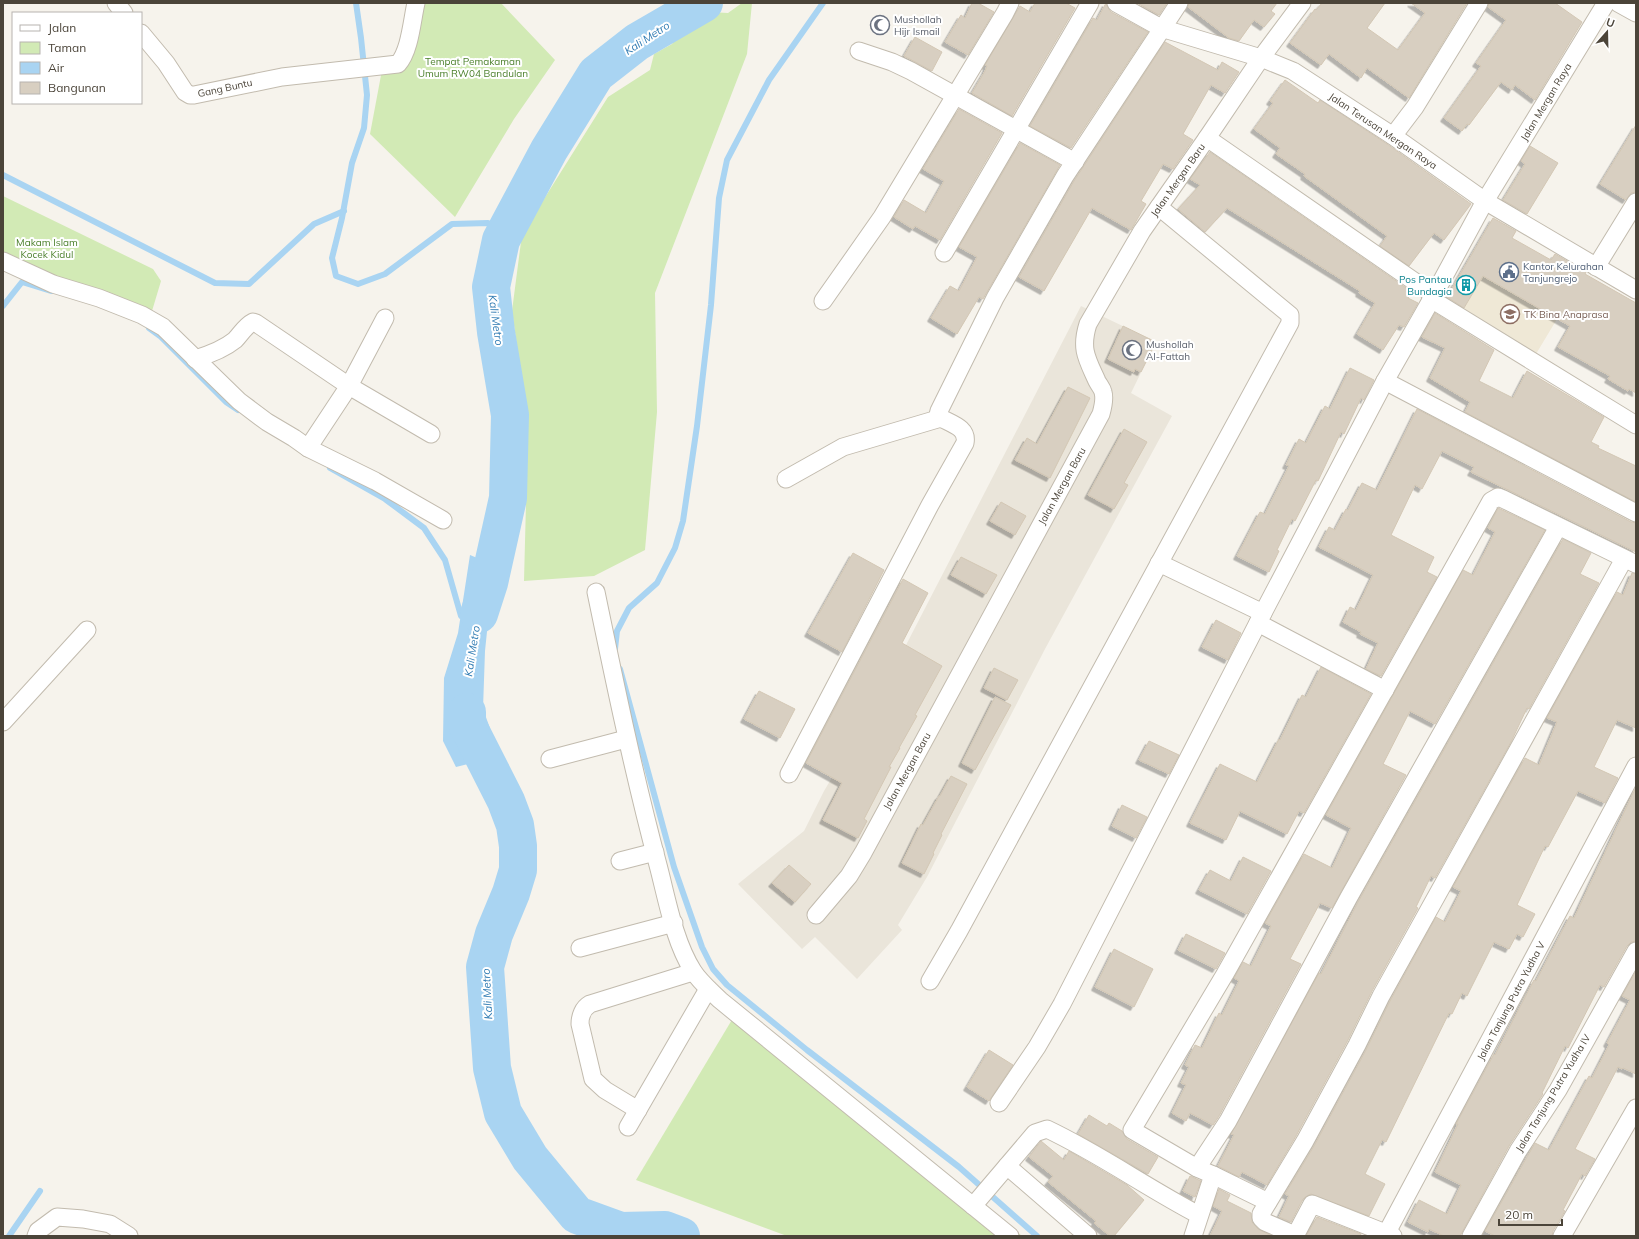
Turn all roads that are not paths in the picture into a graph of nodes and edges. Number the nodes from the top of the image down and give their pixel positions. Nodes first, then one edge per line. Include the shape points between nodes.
1 (116, 3) edge
2 (416, 3) edge
3 (1010, 3) edge
4 (1090, 3) edge
5 (1116, 3) edge
6 (1179, 3) edge
7 (1302, 3) edge
8 (1479, 3) edge
9 (1606, 3) edge
10 (1618, 3) edge
11 (123, 12) edge
12 (1636, 13) edge
13 (1161, 28) junction
14 (142, 34) edge
15 (859, 51) dead end
16 (1261, 58) junction
17 (956, 95) junction
18 (1017, 129) junction
19 (1393, 136) junction
20 (1207, 138) junction
21 (1075, 162) junction
22 (1485, 200) junction
23 (1636, 202) edge
24 (1159, 207) junction
25 (944, 253) dead end
26 (3, 261) edge
27 (1596, 267) junction
28 (1636, 290) edge
29 (1432, 297) junction
30 (823, 301) dead end
31 (385, 318) dead end
32 (195, 359) junction
33 (1385, 381) junction
34 (349, 386) junction
35 (941, 418) junction
36 (1636, 425) edge
37 (431, 434) dead end
38 (308, 448) junction
39 (786, 479) dead end
40 (1636, 513) edge
41 (443, 520) dead end
42 (1558, 527) junction
43 (1630, 562) edge
44 (1159, 563) junction
45 (596, 592) dead end
46 (1261, 618) junction
47 (87, 630) dead end
48 (1385, 690) junction
49 (3, 722) edge
50 (626, 739) junction
51 (550, 759) dead end
52 (1636, 766) edge
53 (788, 774) dead end
54 (655, 852) junction
55 (620, 861) dead end
56 (816, 915) dead end
57 (674, 923) junction
58 (580, 948) dead end
59 (1636, 951) edge
60 (693, 972) junction
61 (930, 981) dead end
62 (708, 989) junction
63 (999, 1103) dead end
64 (1636, 1108) edge
65 (638, 1110) junction
66 (628, 1127) dead end
67 (1007, 1166) junction
68 (1197, 1168) junction
69 (1213, 1175) junction
70 (976, 1202) junction
71 (1268, 1202) junction
72 (1199, 1215) junction
73 (1388, 1235) edge
74 (36, 1236) edge
75 (129, 1236) edge
76 (1010, 1236) edge
77 (1088, 1236) edge
78 (1193, 1236) edge
79 (1295, 1236) edge
80 (1471, 1236) edge
81 (1562, 1236) edge

1 - 11 street
2 - 14 street, Gang Buntu via 408,43 398,64 282,77 190,95 185,92 166,63
3 - 17 street
4 - 18 street
5 - 13 street, Jalan Terusan Mergan Raya
6 - 13 street
7 - 16 street, Jalan Mergan Baru
8 - 19 street via 1415,107
9 - 22 street, Jalan Mergan Raya
10 - 12 street
13 - 16 street, Jalan Terusan Mergan Raya
13 - 21 street
15 - 17 street via 892,62
16 - 19 street, Jalan Terusan Mergan Raya via 1293,71
16 - 20 street, Jalan Mergan Baru
17 - 18 street
17 - 30 street via 882,217
18 - 21 street
18 - 25 street
19 - 22 street, Jalan Terusan Mergan Raya
20 - 24 street, Jalan Mergan Baru
20 - 29 street
21 - 35 street via 995,298 939,411 938,415
22 - 27 street, Jalan Terusan Mergan Raya
22 - 29 street, Jalan Mergan Raya
23 - 27 street
24 - 44 street via 1290,315 1290,323
24 - 56 street, Jalan Mergan Baru via 1142,231 1086,330 1084,340 1087,358 1103,393 1104,404 1101,414 863,853 849,876
26 - 32 street via 53,284 142,315 163,327
27 - 28 street, Jalan Terusan Mergan Raya
29 - 33 street, Jalan Mergan Raya
29 - 36 street
31 - 34 street
32 - 34 street via 227,345 253,322
32 - 38 street via 239,401
33 - 40 street
33 - 46 street, Jalan Mergan Raya
34 - 37 street
34 - 38 street
35 - 39 street via 843,447
35 - 53 street via 963,432 965,444 930,505
38 - 41 street
42 - 43 street
42 - 48 street via 1498,497 1491,501
42 - 68 street via 1349,897 1228,1121
43 - 71 street via 1385,989 1305,1142
44 - 46 street
44 - 61 street
45 - 50 street
46 - 48 street
46 - 63 street, Jalan Mergan Raya via 1062,1004
47 - 49 street
48 - 68 street via 1225,974 1132,1130
50 - 51 street
50 - 54 street
52 - 73 street, Jalan Tanjung Putra Yudha V
54 - 55 street
54 - 57 street
57 - 58 street
57 - 60 street
59 - 80 street, Jalan Tanjung Putra Yudha IV via 1558,1090 1518,1151
60 - 62 street
60 - 65 street via 590,1004 580,1016 593,1079 605,1090
62 - 65 street
62 - 70 street
64 - 81 street
65 - 66 street
67 - 70 street
67 - 72 street via 1035,1134 1047,1129
67 - 77 street
68 - 69 street
69 - 71 street
69 - 72 street
70 - 76 street
71 - 79 street via 1261,1214 1262,1220
72 - 78 street
73 - 79 street via 1312,1204
74 - 75 street via 38,1231 56,1217 110,1224

